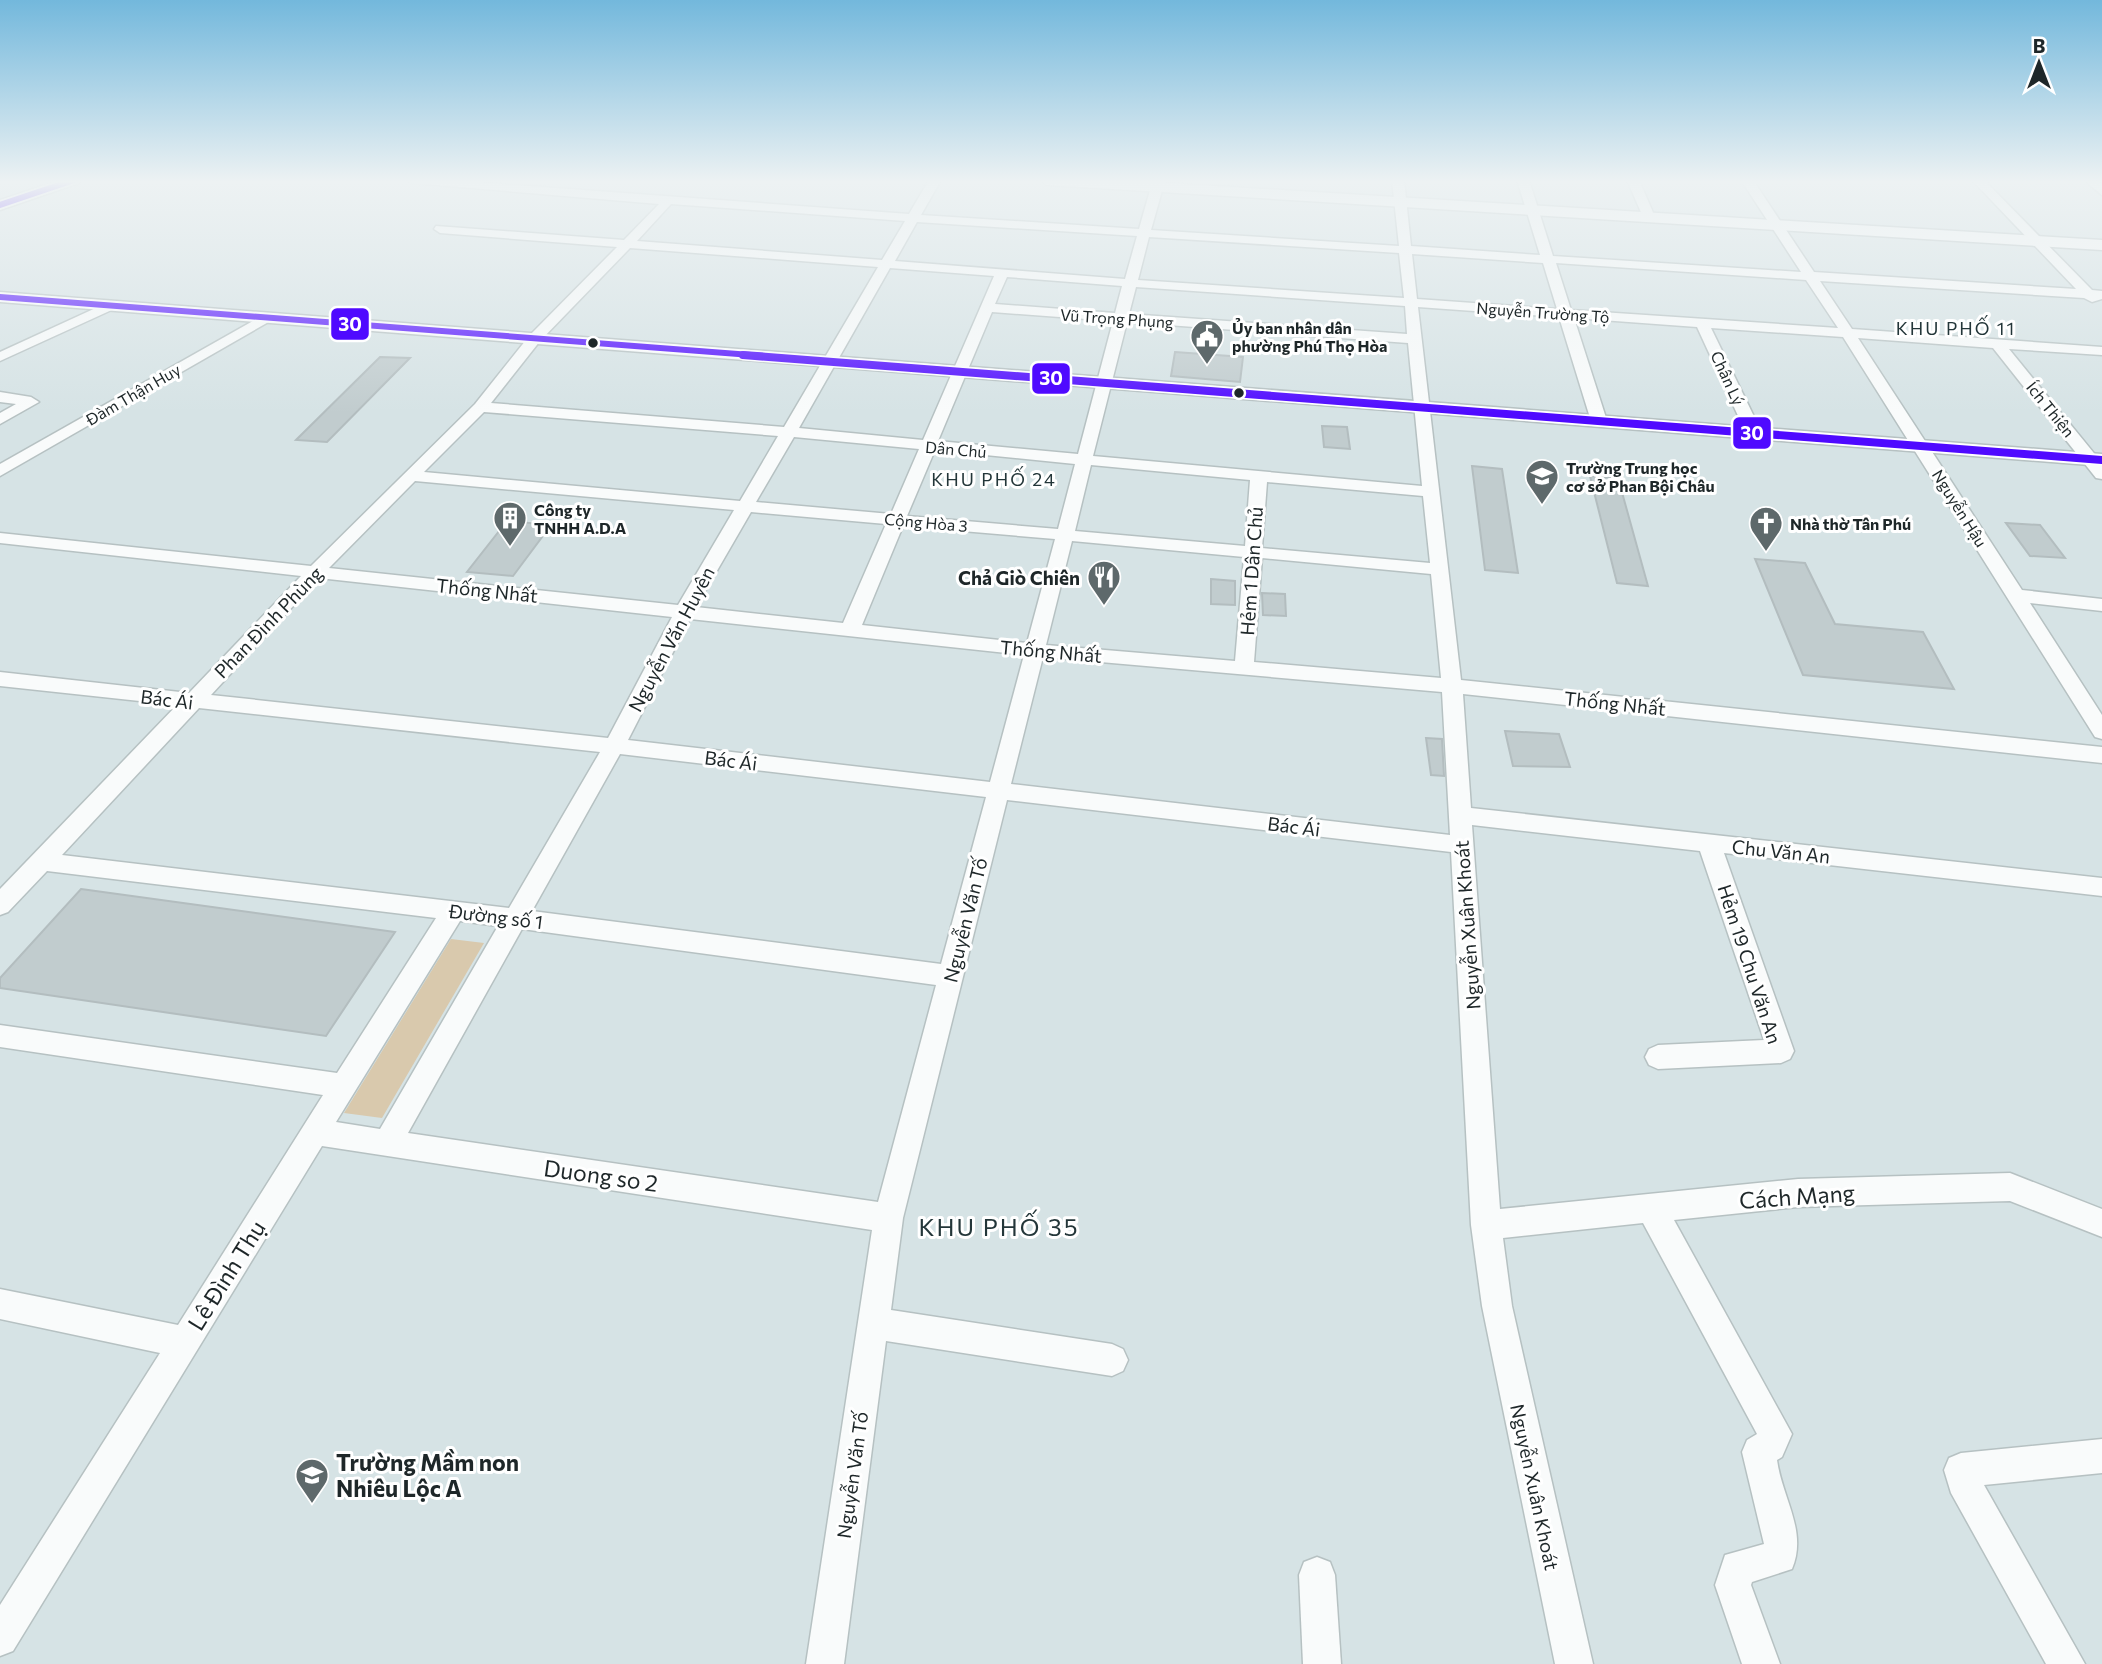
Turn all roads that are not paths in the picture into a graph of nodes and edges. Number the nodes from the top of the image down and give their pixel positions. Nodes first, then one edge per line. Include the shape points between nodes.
1 (614, 258) edge
2 (804, 258) edge
3 (890, 258) edge
4 (1137, 258) edge
5 (1406, 258) edge
6 (1510, 258) edge
7 (1797, 258) edge
8 (2055, 258) edge
9 (1547, 260) junction
10 (886, 264) junction
11 (1002, 273) junction
12 (1809, 276) junction
13 (1130, 283) junction
14 (2095, 294) edge
15 (0, 296) edge
16 (1411, 302) junction
17 (111, 305) junction
18 (2102, 308) edge
19 (987, 309) junction
20 (1564, 313) junction
21 (267, 317) junction
22 (1121, 318) junction
23 (1702, 323) junction
24 (1847, 333) junction
25 (535, 338) junction
26 (1415, 339) junction
27 (1998, 344) junction
28 (2102, 351) edge
29 (0, 357) edge
30 (829, 361) junction
31 (961, 371) junction
32 (1105, 382) junction
33 (0, 397) edge
34 (480, 407) junction
35 (1423, 407) junction
36 (0, 419) edge
37 (1599, 421) junction
38 (789, 432) junction
39 (1754, 433) junction
40 (929, 446) junction
41 (1922, 446) junction
42 (1085, 461) junction
43 (2098, 464) edge
44 (0, 471) edge
45 (1259, 475) junction
46 (411, 476) junction
47 (1432, 492) junction
48 (744, 507) junction
49 (898, 520) junction
50 (1065, 535) junction
51 (0, 538) edge
52 (1253, 551) junction
53 (1440, 569) junction
54 (316, 571) junction
55 (2014, 595) junction
56 (2102, 605) edge
57 (684, 612) junction
58 (850, 630) junction
59 (1035, 650) junction
60 (1244, 668) junction
61 (0, 679) edge
62 (1451, 686) junction
63 (192, 702) junction
64 (2102, 732) edge
65 (614, 746) junction
66 (2102, 755) edge
67 (999, 792) junction
68 (1460, 816) junction
69 (1709, 843) junction
70 (1462, 845) junction
71 (41, 862) junction
72 (2102, 887) edge
73 (0, 905) edge
74 (453, 911) junction
75 (515, 918) junction
76 (951, 976) junction
77 (0, 1037) edge
78 (1658, 1057) dead end
79 (344, 1086) junction
80 (315, 1132) junction
81 (387, 1143) junction
82 (1651, 1208) junction
83 (888, 1219) junction
84 (2102, 1223) edge
85 (1486, 1225) junction
86 (0, 1304) edge
87 (873, 1324) junction
88 (185, 1342) junction
89 (1112, 1360) dead end
90 (2102, 1456) edge
91 (1317, 1575) dead end
92 (0, 1639) edge
93 (825, 1664) edge
94 (1322, 1664) edge
95 (1574, 1664) edge
96 (1761, 1664) edge
97 (2066, 1664) edge

1 - 25 street, Phan Đình Phùng
2 - 10 street, Nguyễn Trường Tộ
3 - 10 street, Nguyễn Văn Huyên
4 - 13 street, Nguyễn Văn Tố
5 - 16 street, Nguyễn Xuân Khoát
6 - 9 street
7 - 12 street, Nguyễn Hậu
8 - 14 street
9 - 12 street
9 - 20 street
10 - 11 street, Nguyễn Trường Tộ
10 - 30 street, Nguyễn Văn Huyên
11 - 13 street, Nguyễn Trường Tộ
11 - 19 street
12 - 14 street
12 - 24 street, Nguyễn Hậu
13 - 16 street, Nguyễn Trường Tộ
13 - 22 street, Nguyễn Văn Tố
14 - 18 street
15 - 17 street
16 - 20 street, Nguyễn Trường Tộ
16 - 26 street, Nguyễn Xuân Khoát
17 - 21 street
17 - 29 street
19 - 22 street, Vũ Trọng Phụng
19 - 31 street
20 - 23 street, Nguyễn Trường Tộ
20 - 37 street
21 - 25 street
21 - 44 street, Đàm Thận Huy
22 - 26 street, Vũ Trọng Phụng
22 - 32 street, Nguyễn Văn Tố
23 - 24 street, Nguyễn Trường Tộ
23 - 39 street, Chân Lý
24 - 27 street, Nguyễn Trường Tộ
24 - 41 street, Nguyễn Hậu
25 - 30 street
25 - 34 street, Phan Đình Phùng
26 - 35 street, Nguyễn Xuân Khoát
27 - 28 street, Nguyễn Trường Tộ
27 - 43 street, Ích Thiện
30 - 31 street
30 - 38 street, Nguyễn Văn Huyên
31 - 32 street
31 - 40 street
32 - 35 street
32 - 42 street, Nguyễn Văn Tố
33 - 36 street via 27,405
34 - 38 street, Dân Chủ
34 - 46 street, Phan Đình Phùng
35 - 37 street
35 - 47 street, Nguyễn Xuân Khoát
37 - 39 street
38 - 40 street, Dân Chủ
38 - 48 street, Nguyễn Văn Huyên
39 - 41 street
40 - 42 street, Dân Chủ
40 - 49 street
41 - 43 street
41 - 55 street, Nguyễn Hậu
42 - 45 street, Dân Chủ
42 - 50 street, Nguyễn Văn Tố
45 - 47 street, Dân Chủ
45 - 52 street, Hẻm 1 Dân Chủ
46 - 48 street, Cộng Hòa 3
46 - 54 street, Phan Đình Phùng
47 - 53 street, Nguyễn Xuân Khoát
48 - 49 street, Cộng Hòa 3
48 - 57 street, Nguyễn Văn Huyên
49 - 50 street, Cộng Hòa 3
49 - 58 street
50 - 52 street, Cộng Hòa 3
50 - 59 street, Nguyễn Văn Tố
51 - 54 street, Thống Nhất
52 - 53 street, Cộng Hòa 3
52 - 60 street, Hẻm 1 Dân Chủ
53 - 62 street, Nguyễn Xuân Khoát
54 - 57 street, Thống Nhất
54 - 63 street, Phan Đình Phùng
55 - 56 street
55 - 64 street, Nguyễn Hậu
57 - 58 street, Thống Nhất
57 - 65 street, Nguyễn Văn Huyên
58 - 59 street, Thống Nhất
59 - 60 street, Thống Nhất
59 - 67 street, Nguyễn Văn Tố
60 - 62 street, Thống Nhất
61 - 63 street, Bác Ái
62 - 66 street, Thống Nhất
62 - 68 street, Nguyễn Xuân Khoát
63 - 65 street, Bác Ái
63 - 71 street, Phan Đình Phùng
65 - 67 street, Bác Ái
65 - 75 street, Nguyễn Văn Huyên
67 - 70 street, Bác Ái
67 - 76 street, Nguyễn Văn Tố
68 - 69 street, Chu Văn An
68 - 70 street, Nguyễn Xuân Khoát
69 - 72 street, Chu Văn An
69 - 78 street, Hẻm 19 Chu Văn An via 1781,1051
70 - 85 street, Nguyễn Xuân Khoát
71 - 73 street, Phan Đình Phùng
71 - 74 street, Đường số 1
74 - 75 street, Đường số 1
74 - 79 street, Lê Đình Thụ
75 - 76 street, Đường số 1
75 - 81 street, Nguyễn Văn Huyên
76 - 83 street, Nguyễn Văn Tố
77 - 79 street
79 - 80 street, Lê Đình Thụ
80 - 81 street, Duong so 2
80 - 88 street, Lê Đình Thụ
81 - 83 street, Duong so 2
82 - 84 street, Cách Mạng via 1798,1193 2010,1187
82 - 85 street, Cách Mạng
82 - 96 street via 1775,1434 1770,1445 1759,1452 1760,1472 1783,1542 1780,1557 1738,1568 1733,1585
83 - 87 street, Nguyễn Văn Tố
85 - 95 street, Nguyễn Xuân Khoát via 1497,1306
86 - 88 street
87 - 89 street
87 - 93 street, Nguyễn Văn Tố
88 - 92 street, Lê Đình Thụ
90 - 97 street via 1961,1470 2007,1563
91 - 94 street

